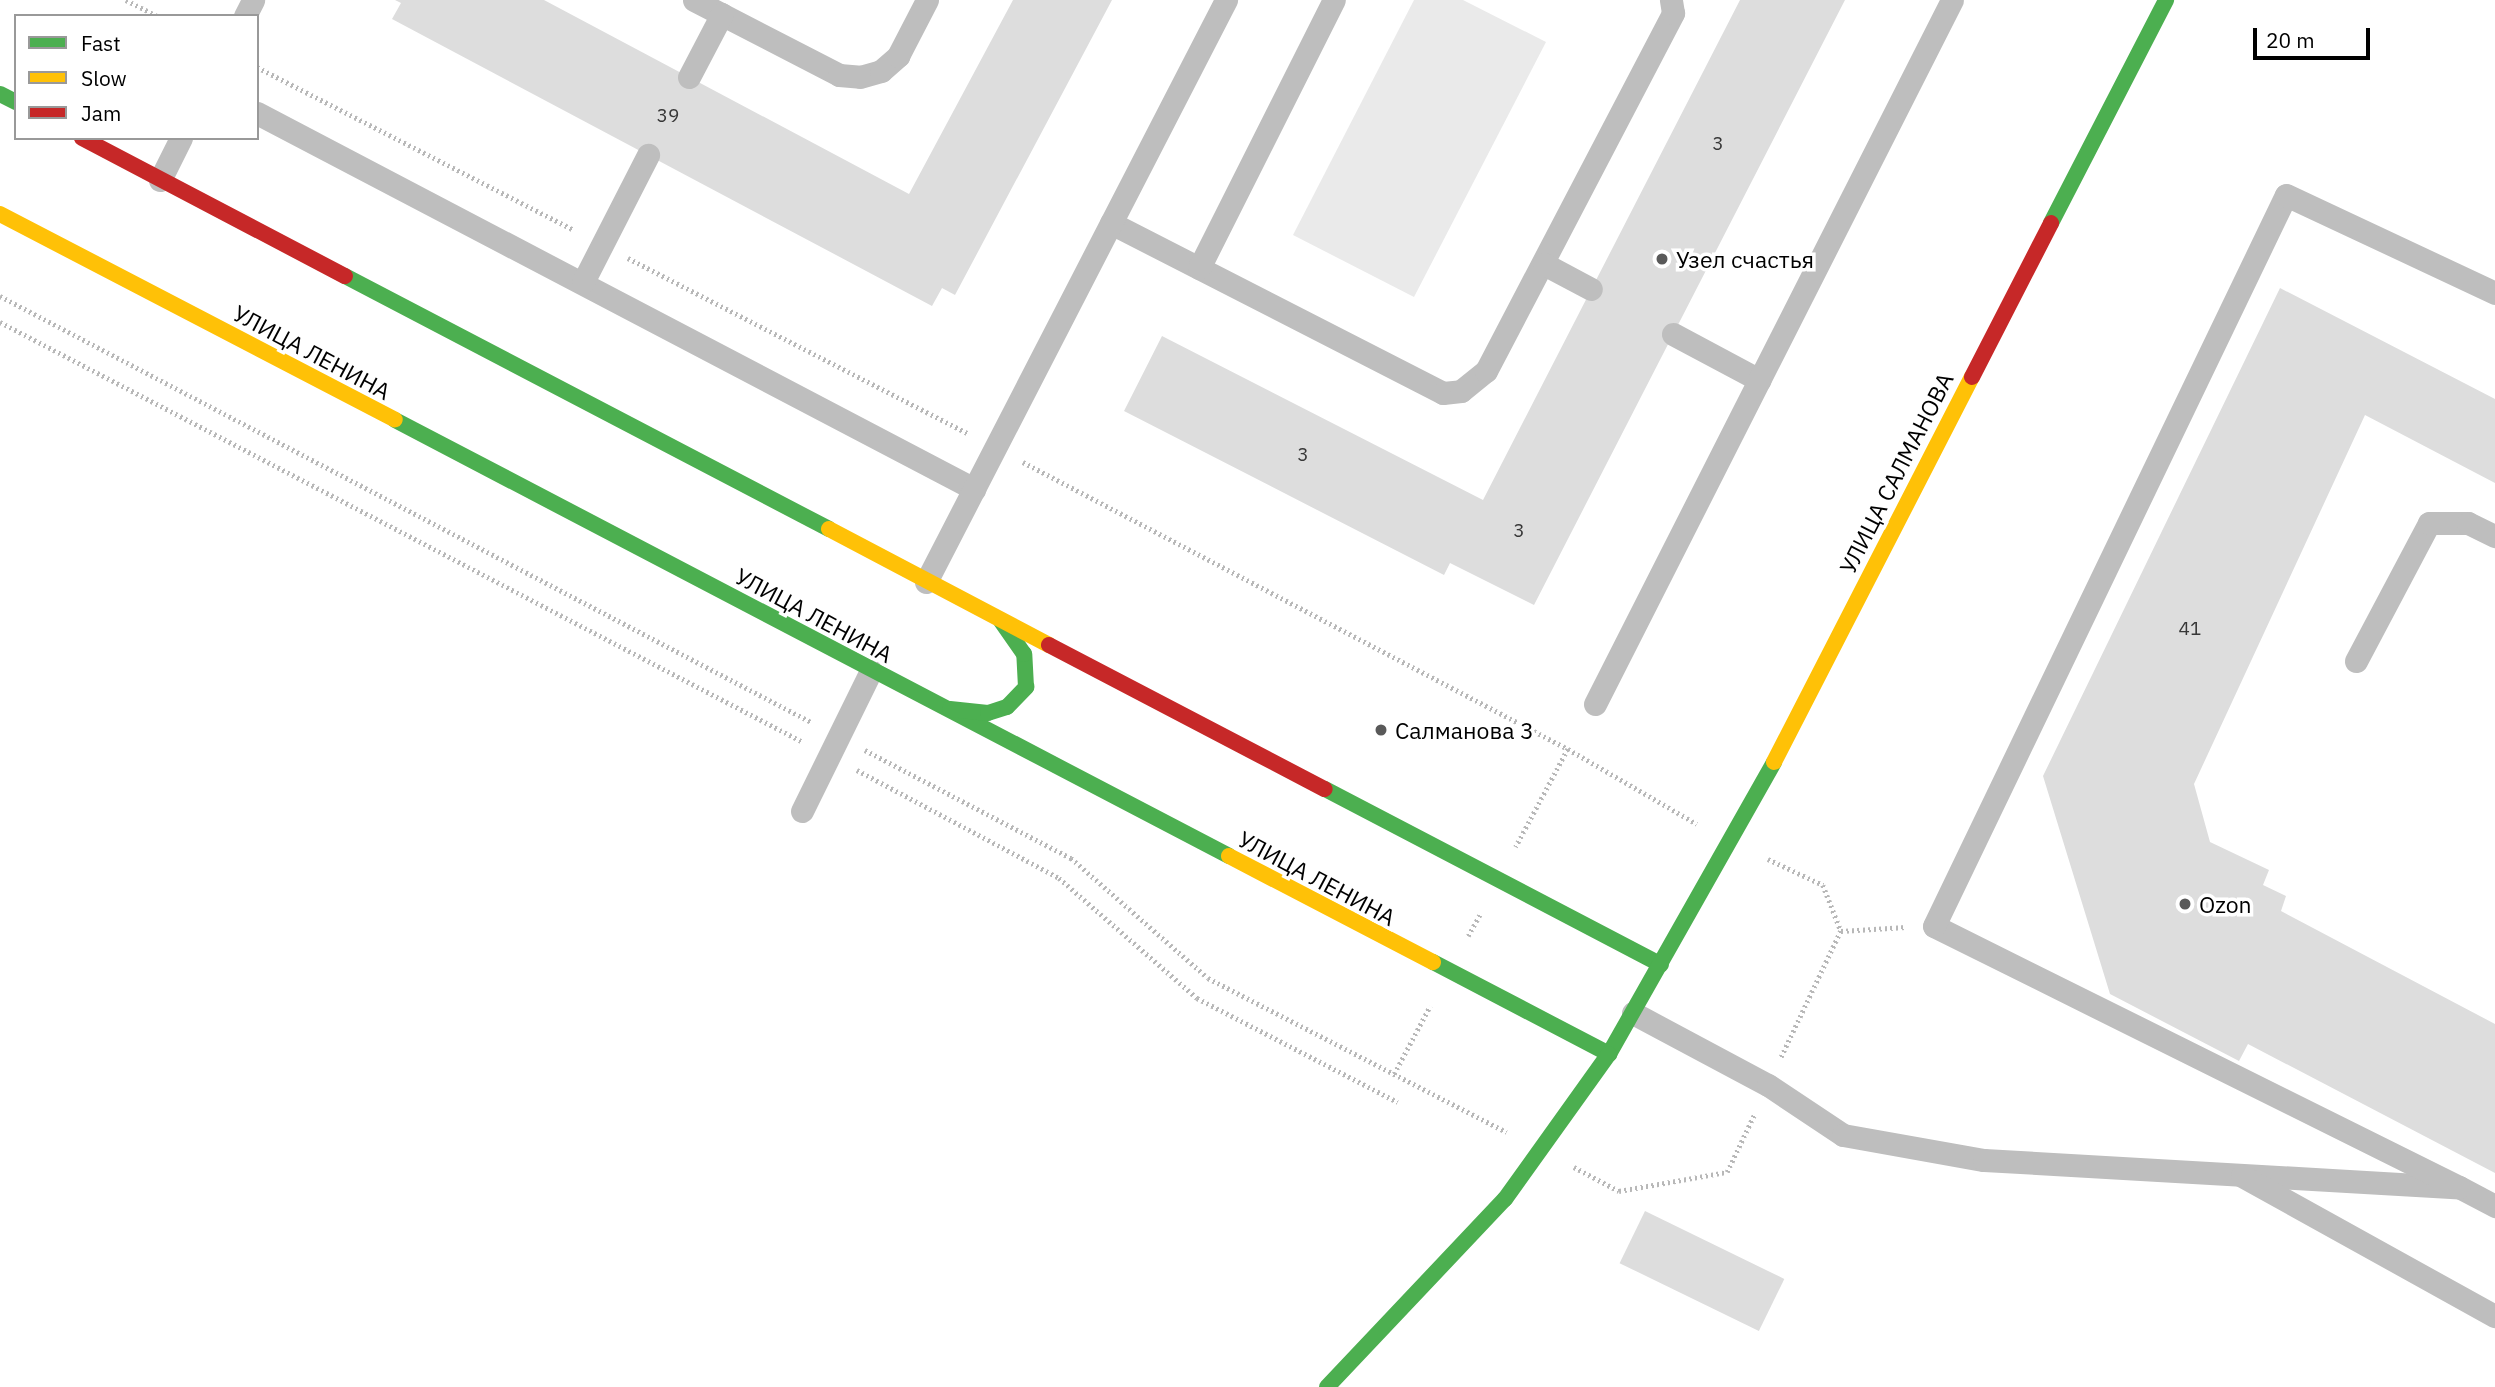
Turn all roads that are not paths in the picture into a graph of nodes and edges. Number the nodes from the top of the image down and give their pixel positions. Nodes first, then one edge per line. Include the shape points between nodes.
1 (694, 0) edge
2 (927, 0) edge
3 (1226, 0) edge
4 (1334, 0) edge
5 (1671, 0) edge
6 (1952, 0) edge
7 (2166, 0) edge
8 (722, 14) junction
9 (689, 77) dead end
10 (259, 114) edge
11 (86, 140) edge
12 (180, 140) edge
13 (648, 155) dead end
14 (160, 180) junction
15 (0, 214) edge
16 (1111, 223) junction
17 (1544, 264) junction
18 (1199, 268) junction
19 (583, 282) junction
20 (1591, 289) dead end
21 (2495, 293) edge
22 (1673, 334) dead end
23 (1759, 380) junction
24 (974, 489) junction
25 (2495, 536) edge
26 (926, 582) junction
27 (1002, 621) junction
28 (2356, 661) dead end
29 (871, 671) junction
30 (1595, 704) dead end
31 (942, 708) junction
32 (802, 811) dead end
33 (1661, 965) junction
34 (1633, 1013) junction
35 (1609, 1054) junction
36 (2236, 1173) junction
37 (2459, 1187) junction
38 (2495, 1206) edge
39 (2495, 1316) edge
40 (1327, 1387) edge

1 - 8 lane
2 - 8 lane via 898,56 881,71 860,77 839,75
3 - 16 lane
4 - 18 lane
5 - 17 lane via 1673,13
6 - 23 lane
7 - 33 main road, УЛИЦА САЛМАНОВА via 1724,858
8 - 9 lane
10 - 19 lane
11 - 14 main road
12 - 14 lane
13 - 19 lane
14 - 26 main road
15 - 29 main road, УЛИЦА ЛЕНИНА
16 - 18 lane
16 - 24 lane
17 - 18 lane via 1486,371 1474,385 1443,393
17 - 20 lane
19 - 24 lane
21 - 37 lane via 2286,195 1934,926
22 - 23 lane
23 - 30 lane
24 - 26 lane
25 - 28 lane via 2468,523 2429,523
26 - 27 main road
27 - 31 main road via 1028,668 1019,698 988,713
27 - 33 main road
29 - 31 main road, УЛИЦА ЛЕНИНА
29 - 32 lane
31 - 35 main road, УЛИЦА ЛЕНИНА
33 - 34 main road, УЛИЦА САЛМАНОВА
34 - 35 main road, УЛИЦА САЛМАНОВА
34 - 36 lane via 1768,1085 1843,1135 1984,1160
35 - 40 main road, УЛИЦА САЛМАНОВА via 1505,1199
36 - 37 lane
36 - 39 lane
37 - 38 lane

